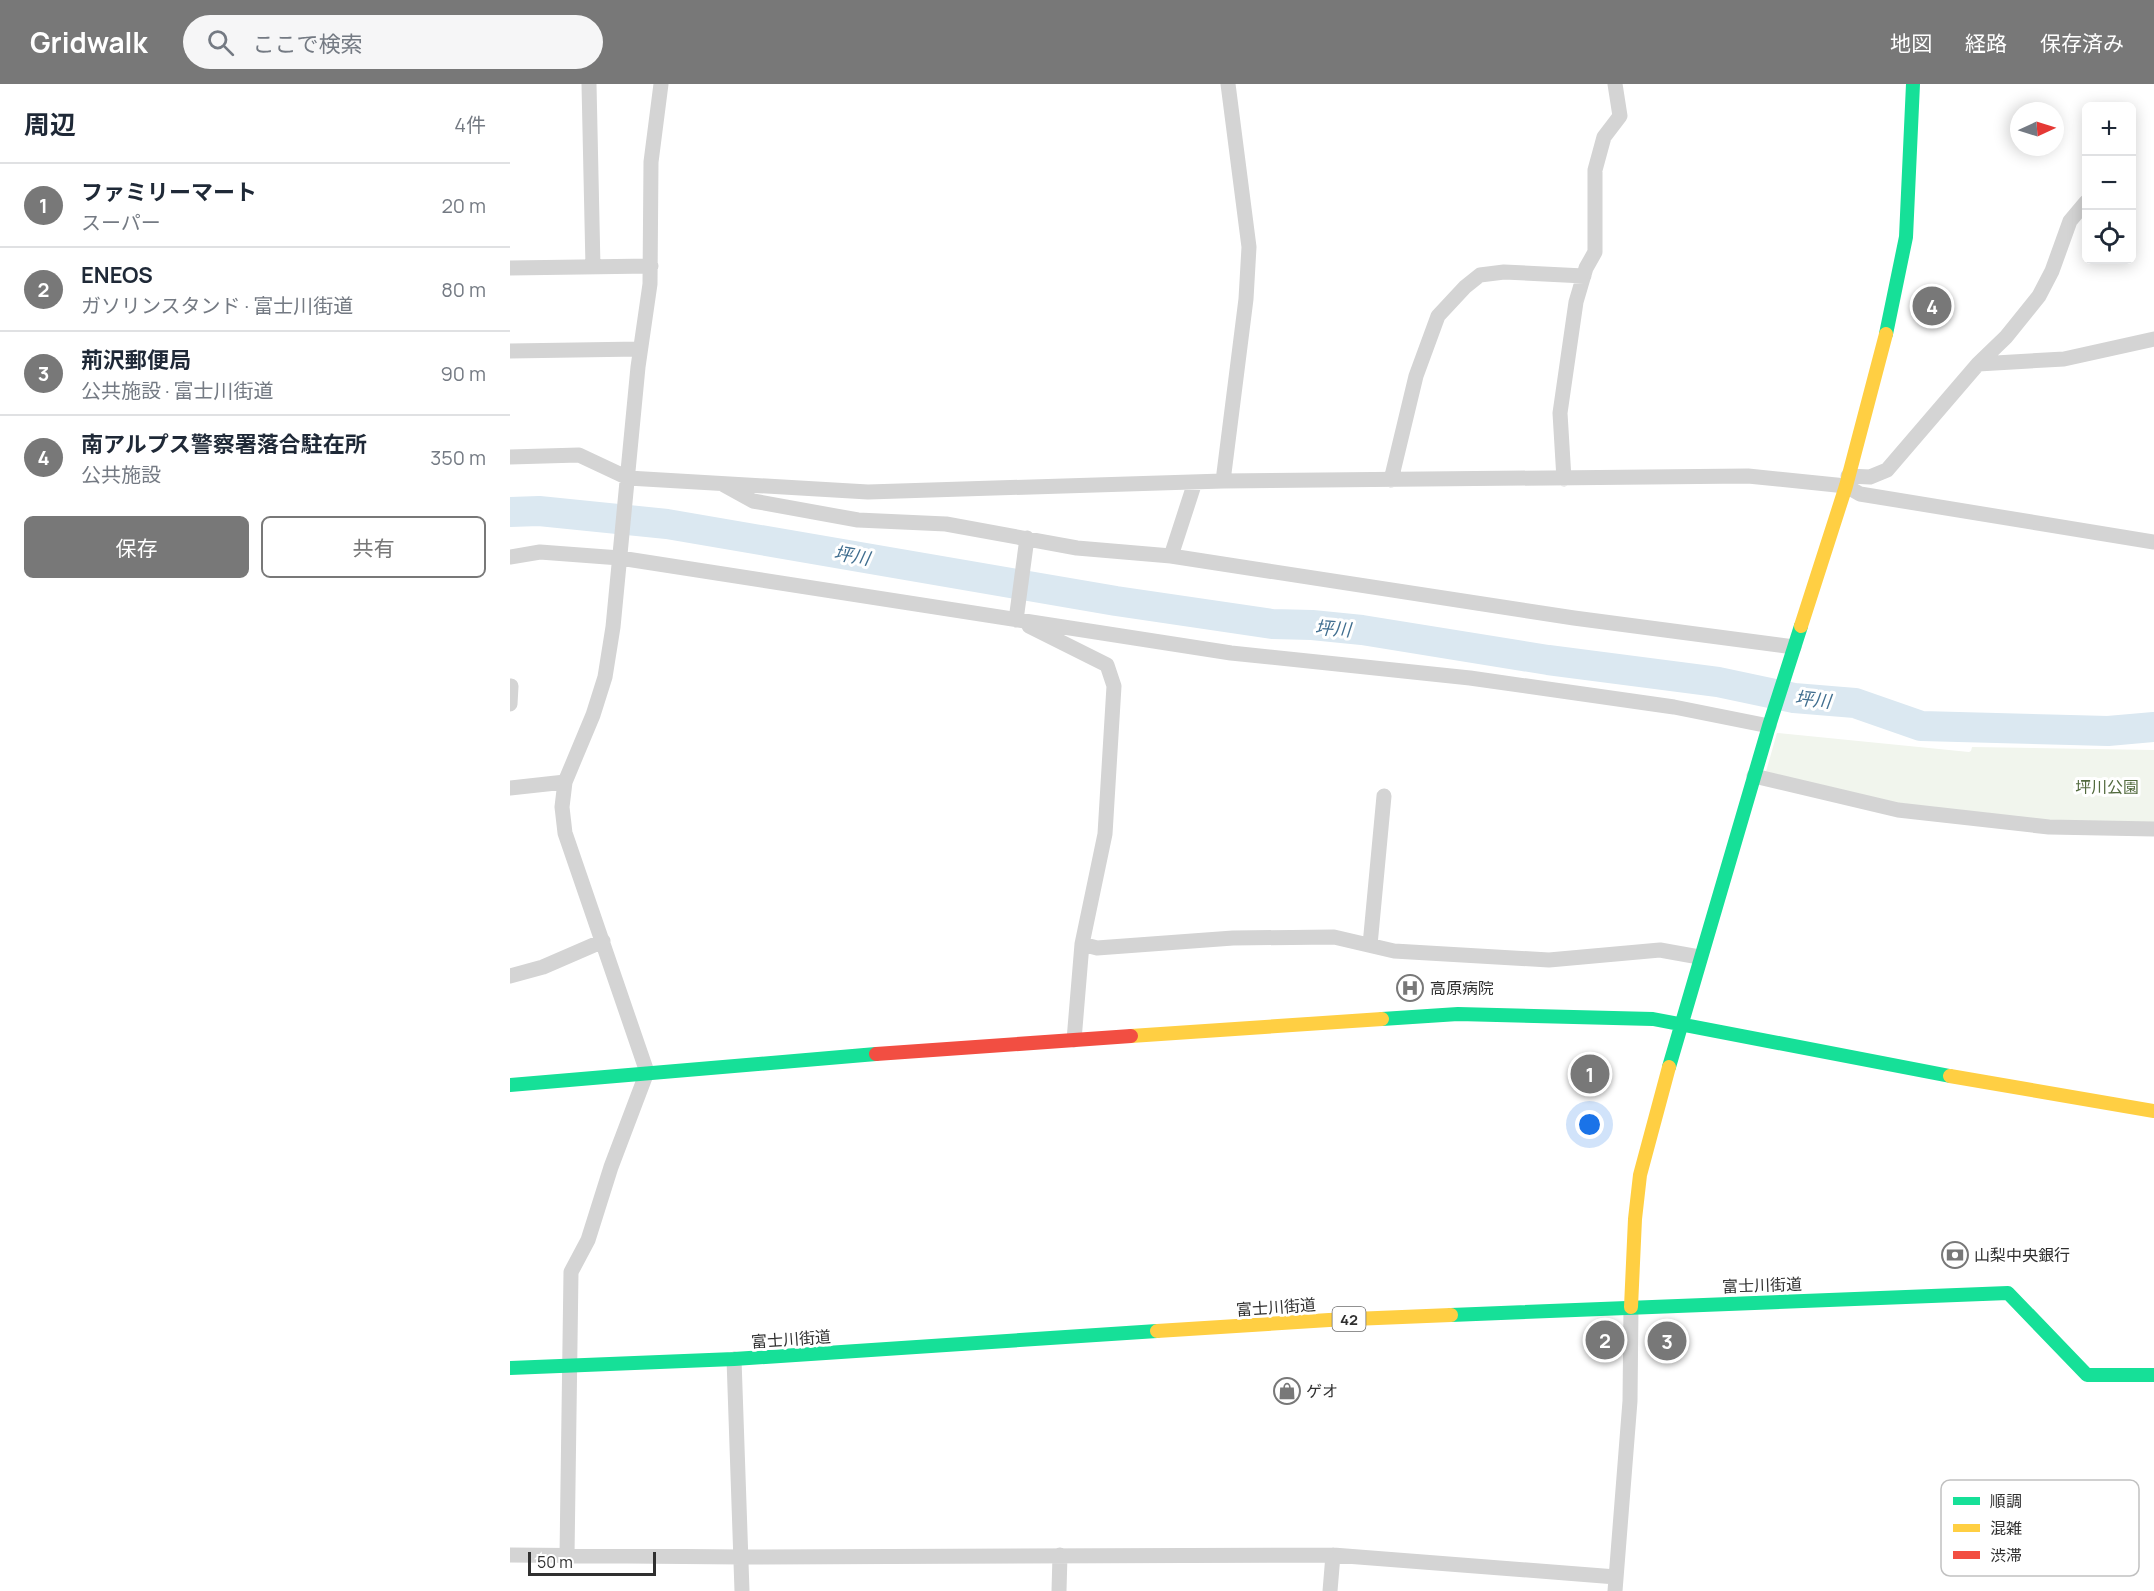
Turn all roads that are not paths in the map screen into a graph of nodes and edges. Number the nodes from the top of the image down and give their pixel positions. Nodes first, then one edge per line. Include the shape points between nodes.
1 (589, 84) edge
2 (661, 84) edge
3 (1228, 84) edge
4 (1240, 84) edge
5 (1615, 84) edge
6 (1913, 84) edge
7 (2082, 207) edge
8 (651, 266) junction
9 (593, 267) junction
10 (510, 268) edge
11 (1584, 276) junction
12 (2154, 339) edge
13 (640, 349) junction
14 (510, 351) edge
15 (1978, 364) junction
16 (510, 457) edge
17 (628, 478) junction
18 (1564, 479) junction
19 (1391, 480) junction
20 (1223, 481) junction
21 (1847, 481) junction
22 (719, 482) junction
23 (1195, 482) junction
24 (2154, 542) edge
25 (1026, 545) junction
26 (620, 553) junction
27 (510, 556) edge
28 (1171, 556) junction
29 (1017, 615) junction
30 (1793, 651) junction
31 (511, 686) edge
32 (510, 704) edge
33 (1770, 721) junction
34 (1754, 776) junction
35 (565, 782) junction
36 (510, 788) edge
37 (1384, 796) dead end
38 (2154, 829) edge
39 (603, 941) junction
40 (1082, 944) junction
41 (1370, 945) junction
42 (1699, 957) junction
43 (510, 976) edge
44 (1679, 1026) junction
45 (1074, 1040) junction
46 (647, 1072) junction
47 (510, 1084) edge
48 (2154, 1111) edge
49 (1631, 1306) junction
50 (735, 1359) junction
51 (569, 1366) junction
52 (510, 1368) edge
53 (2154, 1375) edge
54 (1333, 1554) junction
55 (510, 1555) edge
56 (1060, 1555) junction
57 (567, 1556) junction
58 (742, 1557) junction
59 (1616, 1584) edge
60 (742, 1591) edge
61 (1059, 1591) edge
62 (1330, 1591) edge

1 - 9 street
2 - 8 street via 651,162
3 - 4 street
3 - 20 street via 1249,247
5 - 11 street via 1620,116 1604,137 1595,170 1595,252
6 - 21 street via 1906,237 1890,321
7 - 15 street via 2070,221 2039,296
8 - 9 street
8 - 13 street
9 - 10 street
11 - 18 street via 1576,302 1560,413
11 - 19 street via 1504,272 1480,275 1465,286 1438,316 1416,376
12 - 15 street via 2064,358
13 - 14 street
13 - 17 street
15 - 21 street via 1887,470
16 - 17 street via 579,455
17 - 22 street
17 - 26 street
18 - 19 street
18 - 21 street via 1748,476
19 - 20 street
20 - 23 street
21 - 24 street via 1860,494
21 - 30 street
22 - 23 street via 868,492
22 - 25 street via 753,501 858,520 946,524
23 - 28 street
25 - 28 street
25 - 29 street
26 - 27 street via 540,552
26 - 29 street
26 - 35 street via 605,677
28 - 30 street
29 - 33 street via 1231,652 1481,680
29 - 40 street via 1107,665 1114,686 1105,834
30 - 33 street
31 - 32 street
33 - 34 street
34 - 38 street via 1898,810 2049,827
34 - 42 street
35 - 36 street
35 - 39 street via 565,833
37 - 41 street
39 - 43 street via 543,967
39 - 46 street
40 - 41 street via 1097,948 1233,938 1334,937
40 - 45 street
41 - 42 street via 1394,951 1550,960 1660,950
42 - 44 street
44 - 45 street via 1653,1019 1458,1014
44 - 48 street
44 - 49 street via 1639,1174
45 - 46 street
46 - 47 street
46 - 51 street via 588,1240 571,1272
49 - 50 street, 富士川街道 / 42 via 1329,1320
49 - 53 street, 富士川街道 / 42 via 2007,1293 2087,1375
49 - 59 street via 1630,1401
50 - 51 street, 富士川街道 / 42
50 - 58 street
51 - 52 street, 富士川街道 / 42
51 - 57 street
54 - 56 street
54 - 59 street
54 - 62 street
55 - 57 street
56 - 58 street
56 - 61 street
57 - 58 street
58 - 60 street

